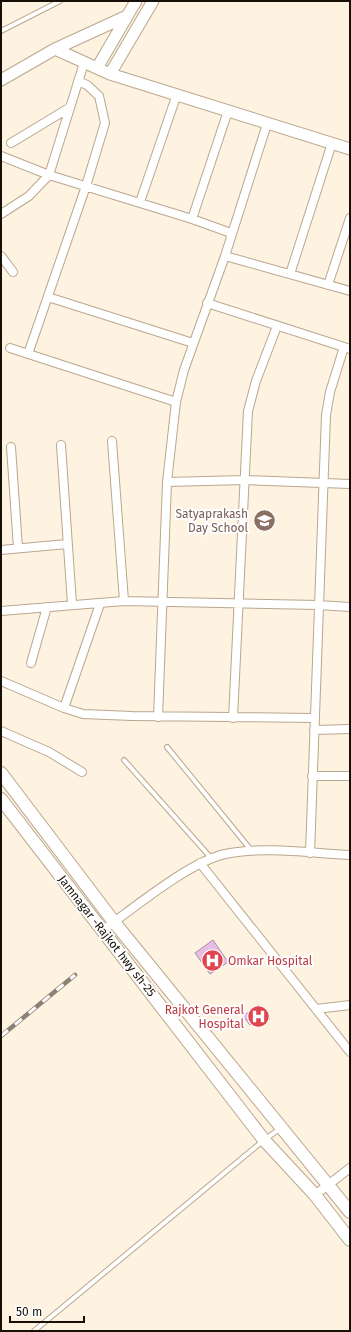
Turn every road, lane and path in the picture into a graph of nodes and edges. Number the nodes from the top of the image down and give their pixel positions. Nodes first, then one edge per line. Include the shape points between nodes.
1 (60, 1) edge
2 (136, 1) edge
3 (153, 1) edge
4 (127, 16) junction
5 (1, 31) edge
6 (55, 49) junction
7 (84, 63) junction
8 (97, 68) junction
9 (110, 74) junction
10 (1, 80) edge
11 (78, 81) junction
12 (177, 94) junction
13 (69, 108) junction
14 (228, 111) junction
15 (267, 124) junction
16 (11, 143) dead end
17 (332, 143) junction
18 (350, 149) edge
19 (1, 156) edge
20 (49, 175) junction
21 (86, 186) junction
22 (140, 202) junction
23 (1, 214) edge
24 (350, 218) edge
25 (192, 219) junction
26 (231, 233) junction
27 (1, 256) edge
28 (225, 256) junction
29 (13, 272) dead end
30 (290, 274) junction
31 (328, 285) junction
32 (350, 291) edge
33 (48, 297) junction
34 (207, 303) junction
35 (277, 326) junction
36 (193, 343) junction
37 (10, 348) dead end
38 (347, 348) edge
39 (28, 354) junction
40 (176, 402) junction
41 (112, 441) dead end
42 (62, 446) dead end
43 (11, 447) dead end
44 (244, 480) junction
45 (167, 482) junction
46 (323, 483) junction
47 (350, 484) edge
48 (67, 544) junction
49 (18, 548) junction
50 (1, 550) edge
51 (124, 601) junction
52 (162, 601) junction
53 (72, 604) junction
54 (100, 604) junction
55 (239, 604) junction
56 (318, 605) junction
57 (47, 607) junction
58 (350, 607) edge
59 (1, 611) edge
60 (31, 663) dead end
61 (1, 681) edge
62 (64, 708) junction
63 (158, 717) junction
64 (233, 718) junction
65 (314, 718) junction
66 (350, 729) edge
67 (314, 730) junction
68 (1, 731) edge
69 (167, 747) dead end
70 (124, 760) dead end
71 (82, 772) dead end
72 (1, 773) edge
73 (312, 776) junction
74 (350, 776) edge
75 (1, 799) edge
76 (252, 851) junction
77 (310, 853) junction
78 (350, 855) edge
79 (212, 859) junction
80 (200, 863) junction
81 (114, 922) junction
82 (103, 930) junction
83 (350, 1005) edge
84 (316, 1009) junction
85 (350, 1052) edge
86 (282, 1127) junction
87 (264, 1140) junction
88 (350, 1168) edge
89 (330, 1185) junction
90 (315, 1195) junction
91 (350, 1212) edge
92 (350, 1240) edge
93 (34, 1331) edge

1 - 5 lane
2 - 4 main road
3 - 9 main road
4 - 6 main road
4 - 8 main road
6 - 7 main road
6 - 10 main road
7 - 8 main road
7 - 11 street
8 - 9 main road
9 - 12 main road
11 - 13 street
11 - 21 street via 88,85 99,96 105,123
12 - 14 main road
12 - 22 street
13 - 16 street
13 - 20 street
14 - 15 main road
14 - 25 street
15 - 17 main road
15 - 26 street
17 - 18 main road
17 - 30 street
19 - 20 street
20 - 21 street
20 - 23 street via 29,196
21 - 22 street
21 - 33 street
22 - 25 street
24 - 31 street
25 - 26 street
26 - 28 street
27 - 29 street
28 - 30 street
28 - 34 street
30 - 31 street
31 - 32 street
33 - 36 street
33 - 39 street
34 - 35 street
34 - 36 street
35 - 38 street
35 - 44 street via 256,381 248,411
36 - 40 street
37 - 39 street
38 - 46 street via 330,392
39 - 40 street
40 - 45 street
41 - 51 street
42 - 48 street
43 - 49 street
44 - 45 street
44 - 46 street
44 - 55 street
45 - 52 street
46 - 47 street
46 - 56 street
48 - 49 street
48 - 53 street
49 - 50 street
51 - 52 street
51 - 54 street
52 - 55 street
52 - 63 street
53 - 54 street
53 - 57 street
54 - 62 street
55 - 56 street
55 - 64 street
56 - 58 street
56 - 65 street
57 - 59 street
57 - 60 street
61 - 62 street
62 - 63 street via 83,714
63 - 64 street
64 - 65 street
65 - 67 street
66 - 67 street
67 - 73 street
68 - 71 street via 49,752
69 - 76 lane
70 - 79 lane
72 - 81 main road
73 - 74 street
73 - 77 street
75 - 82 main road, Jamnagar -Rajkot hwy sh-25
76 - 77 street
76 - 79 street via 224,854
77 - 78 street
79 - 80 street
80 - 81 street
80 - 84 street
81 - 82 street
81 - 86 main road
82 - 87 main road, Jamnagar -Rajkot hwy sh-25
83 - 84 street
84 - 85 street
86 - 87 lane
86 - 89 main road
87 - 90 main road, Jamnagar -Rajkot hwy sh-25
87 - 93 lane
88 - 89 street
89 - 90 street
89 - 91 main road
90 - 92 main road, Jamnagar -Rajkot hwy sh-25

